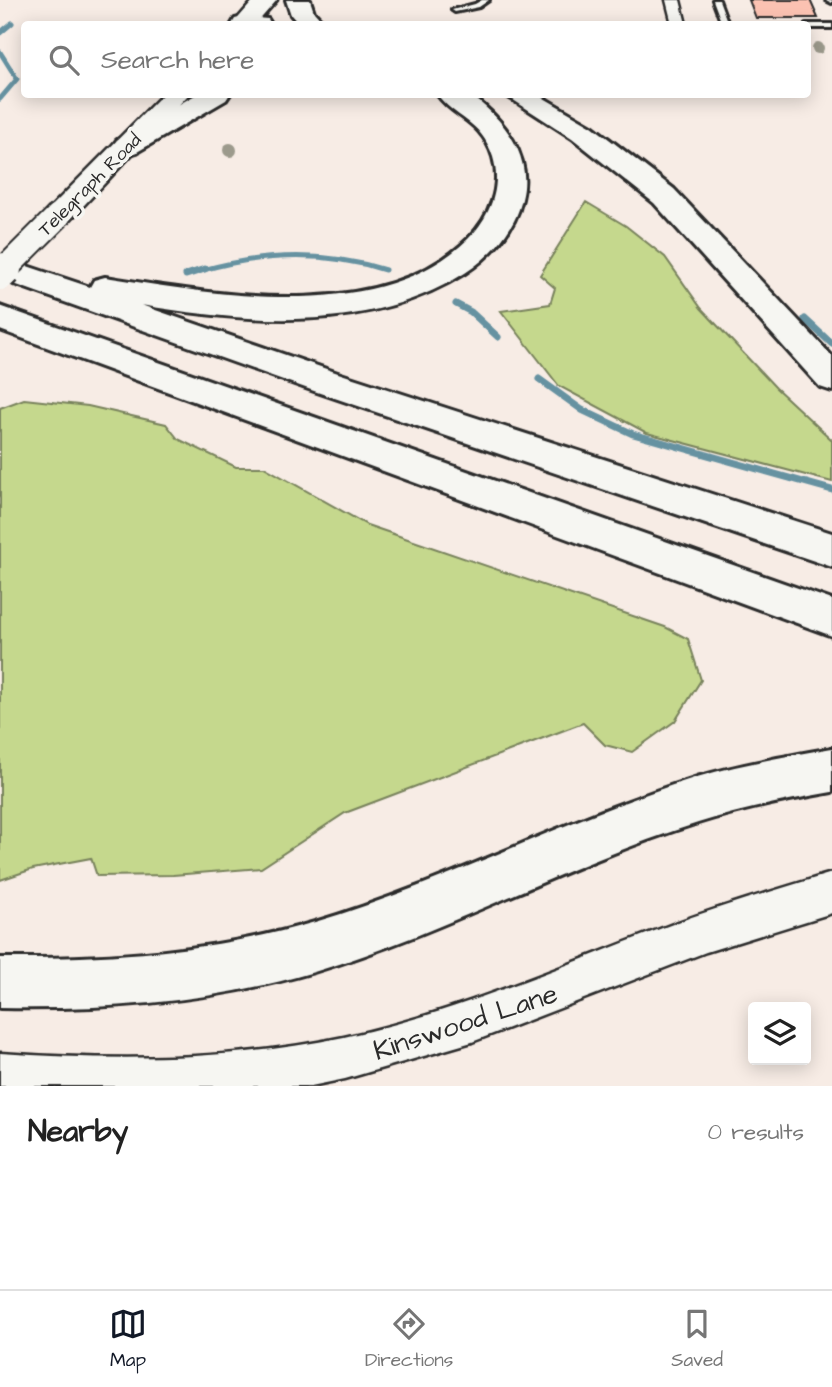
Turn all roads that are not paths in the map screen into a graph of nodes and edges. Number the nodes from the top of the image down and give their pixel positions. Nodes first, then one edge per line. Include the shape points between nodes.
1 (266, 0) edge
2 (298, 0) edge
3 (486, 0) edge
4 (674, 0) edge
5 (716, 0) edge
6 (455, 10) dead end
7 (247, 21) edge
8 (310, 21) edge
9 (678, 21) edge
10 (724, 21) edge
11 (811, 26) edge
12 (832, 26) edge
13 (811, 33) edge
14 (832, 33) edge
15 (173, 98) edge
16 (210, 98) edge
17 (456, 98) edge
18 (524, 98) edge
19 (127, 146) junction
20 (4, 272) edge
21 (0, 318) edge
22 (832, 378) edge
23 (832, 550) edge
24 (832, 618) edge
25 (832, 770) edge
26 (832, 893) edge
27 (0, 983) edge
28 (0, 1075) edge

1 - 7 main road
2 - 8 highway
3 - 6 lane
4 - 9 street
5 - 10 lane
11 - 12 lane
13 - 14 lane
15 - 19 main road, Telegraph Road
16 - 19 highway
17 - 20 highway via 498,136 509,166 509,194 498,224 475,251 421,284 351,303 267,308 193,302
18 - 22 highway via 582,132 664,196
19 - 20 main road, Telegraph Road, bridge
20 - 23 highway
21 - 24 highway
25 - 27 highway via 677,806 315,947 173,976
26 - 28 street, Kinswood Lane via 707,931 568,988 433,1034 323,1063 244,1077 156,1083 66,1083

